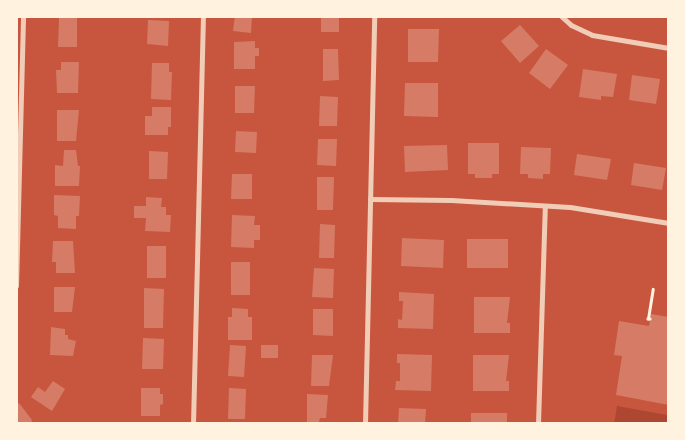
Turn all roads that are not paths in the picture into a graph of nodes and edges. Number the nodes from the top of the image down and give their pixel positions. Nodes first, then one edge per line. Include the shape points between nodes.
1 (23, 16) edge
2 (203, 16) edge
3 (374, 16) edge
4 (561, 16) edge
5 (669, 48) edge
6 (370, 199) junction
7 (545, 206) junction
8 (669, 223) edge
9 (16, 286) edge
10 (193, 424) edge
11 (365, 424) edge
12 (538, 424) edge

1 - 9 street
2 - 10 street
3 - 6 street
4 - 5 street via 592,35
6 - 7 street
6 - 11 street
7 - 8 street via 586,209
7 - 12 street

